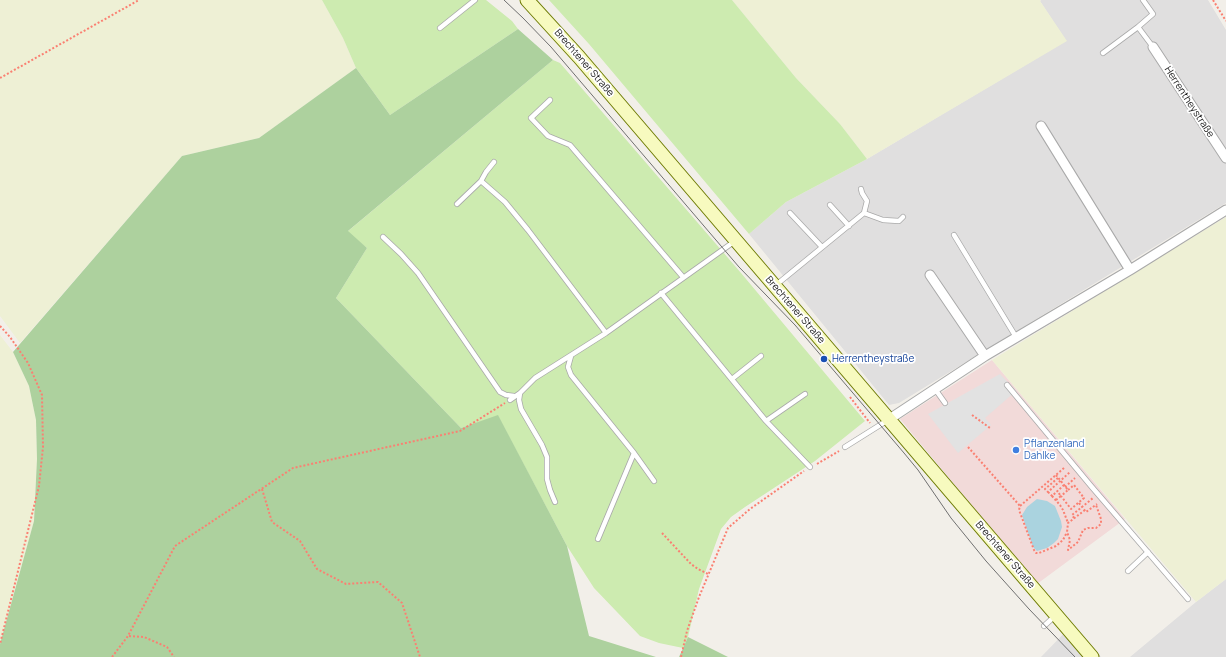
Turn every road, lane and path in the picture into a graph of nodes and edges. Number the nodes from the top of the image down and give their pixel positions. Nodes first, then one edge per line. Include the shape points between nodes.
1 (139, 0) edge
2 (475, 0) edge
3 (527, 0) edge
4 (1143, 0) edge
5 (1212, 0) edge
6 (1226, 21) edge
7 (1138, 27) junction
8 (440, 28) dead end
9 (1153, 47) joint
10 (1103, 52) dead end
11 (0, 78) edge
12 (550, 100) dead end
13 (1041, 126) dead end
14 (1226, 158) edge
15 (494, 162) dead end
16 (481, 181) junction
17 (861, 189) dead end
18 (457, 204) dead end
19 (830, 206) dead end
20 (1226, 210) edge
21 (790, 213) dead end
22 (864, 213) junction
23 (903, 217) dead end
24 (848, 226) junction
25 (954, 235) dead end
26 (383, 237) dead end
27 (735, 241) junction
28 (822, 247) junction
29 (1130, 270) junction
30 (930, 275) dead end
31 (683, 277) junction
32 (775, 286) junction
33 (661, 293) junction
34 (0, 326) edge
35 (606, 333) junction
36 (1016, 337) junction
37 (571, 356) junction
38 (761, 356) dead end
39 (985, 356) junction
40 (732, 379) junction
41 (1007, 385) dead end
42 (935, 389) junction
43 (520, 393) junction
44 (805, 394) dead end
45 (514, 396) junction
46 (850, 397) dead end
47 (510, 400) joint
48 (945, 403) dead end
49 (972, 415) dead end
50 (888, 420) junction
51 (766, 421) junction
52 (874, 428) junction
53 (990, 428) dead end
54 (845, 447) joint
55 (968, 447) dead end
56 (634, 453) junction
57 (983, 457) dead end
58 (979, 459) junction
59 (810, 467) junction
60 (1064, 468) dead end
61 (1071, 471) dead end
62 (1056, 475) junction
63 (1076, 477) dead end
64 (1058, 478) junction
65 (654, 481) dead end
66 (1060, 481) junction
67 (1042, 486) junction
68 (1064, 486) junction
69 (262, 489) junction
70 (1045, 490) junction
71 (1068, 490) junction
72 (1057, 491) junction
73 (1048, 492) junction
74 (1052, 496) junction
75 (1061, 496) junction
76 (1093, 498) dead end
77 (1056, 500) junction
78 (1065, 500) junction
79 (1103, 500) junction
80 (555, 502) dead end
81 (1079, 503) junction
82 (1060, 505) junction
83 (1068, 505) junction
84 (1096, 505) junction
85 (1020, 506) junction
86 (1082, 507) junction
87 (1071, 509) junction
88 (1063, 510) junction
89 (1084, 510) junction
90 (1072, 515) junction
91 (1074, 518) junction
92 (1068, 523) junction
93 (1067, 532) junction
94 (662, 533) dead end
95 (598, 539) dead end
96 (1148, 552) junction
97 (1128, 571) dead end
98 (708, 574) junction
99 (1188, 599) dead end
100 (1057, 615) junction
101 (1044, 626) dead end
102 (128, 636) junction
103 (0, 644) edge
104 (112, 657) edge
105 (174, 657) edge
106 (420, 657) edge
107 (681, 657) edge
108 (1092, 657) edge

1 - 11 path
2 - 8 lane
3 - 27 main road, Brechtener Straße via 579,57
4 - 7 lane via 1153,14
5 - 6 path
7 - 9 lane
7 - 10 lane
9 - 14 street, Herrentheystraße
12 - 31 lane via 531,118 548,136 570,145
13 - 29 street
15 - 16 lane
16 - 18 lane
16 - 35 lane via 505,202
17 - 22 lane via 867,201
19 - 24 lane
20 - 29 street
21 - 28 lane
22 - 23 lane via 883,220 899,221
22 - 24 lane
24 - 28 lane
25 - 36 lane
26 - 45 lane via 418,273 500,392
27 - 31 lane
27 - 32 main road, Brechtener Straße
28 - 32 lane
29 - 36 street
30 - 39 street
31 - 33 lane
32 - 50 main road, Brechtener Straße
33 - 35 lane
33 - 40 lane
34 - 103 path via 28,363 42,395 43,447 39,486
35 - 37 lane
36 - 39 street
37 - 43 lane via 535,378
37 - 56 lane via 568,367 571,375
38 - 40 lane
39 - 42 street
40 - 51 lane
41 - 79 lane
42 - 48 lane
42 - 50 street
43 - 45 lane
43 - 80 lane via 521,409 547,457 548,479
44 - 51 lane
45 - 47 lane
46 - 52 path
47 - 69 path via 460,431 294,468
49 - 53 path
50 - 52 lane
50 - 100 main road, Brechtener Straße
51 - 59 lane
52 - 54 lane
54 - 59 path
55 - 58 path
56 - 65 lane
56 - 95 lane
57 - 58 path
58 - 85 path
59 - 98 path via 750,509 728,528
60 - 62 path
61 - 66 path
62 - 64 path
62 - 67 path
63 - 68 path
64 - 66 path
64 - 70 path
66 - 68 path
66 - 73 path
67 - 70 path
67 - 85 path
68 - 71 path
68 - 72 path
69 - 102 path via 175,546
69 - 106 path via 272,522 300,541 317,569 346,584 378,582 402,603
70 - 73 path
71 - 75 path
71 - 81 path via 1074,485 1084,498
72 - 74 path
72 - 75 path
73 - 74 path
74 - 77 path
75 - 77 path
75 - 78 path
76 - 86 path
77 - 82 path
78 - 82 path
78 - 83 path
79 - 84 path
79 - 96 lane
81 - 86 path
81 - 87 path
82 - 88 path
83 - 87 path
83 - 88 path
84 - 89 path via 1086,512
84 - 93 path via 1102,523 1096,528 1083,531 1078,542 1068,550 1070,537
85 - 93 path via 1019,510 1036,553 1056,546
86 - 89 path
86 - 90 path
87 - 90 path
88 - 92 path
89 - 91 path
90 - 91 path
91 - 92 path
92 - 93 path
94 - 98 path via 691,564
96 - 97 lane
96 - 99 lane
98 - 107 path via 687,631
100 - 101 lane
100 - 108 main road, Brechtener Straße
102 - 104 path
102 - 105 path via 144,637 167,647

